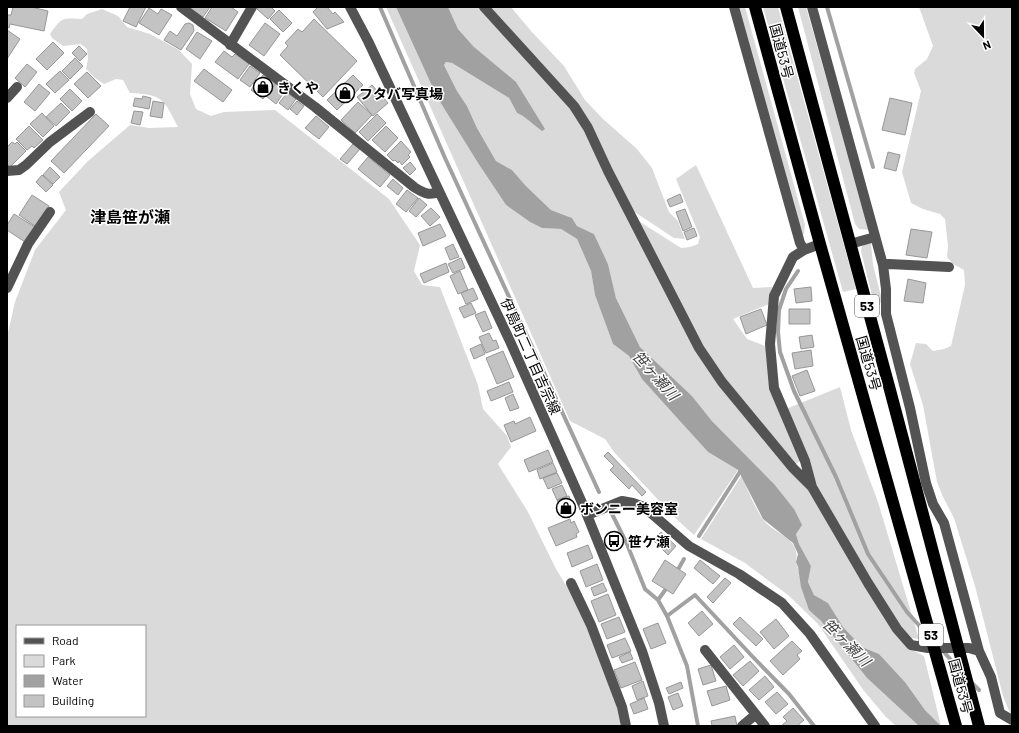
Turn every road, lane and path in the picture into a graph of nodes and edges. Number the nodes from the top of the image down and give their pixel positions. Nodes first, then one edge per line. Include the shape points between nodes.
1 (181, 7) edge
2 (252, 7) edge
3 (350, 7) edge
4 (484, 7) edge
5 (734, 7) edge
6 (755, 7) edge
7 (786, 7) edge
8 (812, 7) edge
9 (230, 45) junction
10 (17, 87) dead end
11 (7, 98) edge
12 (90, 112) dead end
13 (7, 171) edge
14 (439, 192) junction
15 (50, 212) dead end
16 (875, 237) junction
17 (820, 244) junction
18 (850, 244) junction
19 (804, 250) junction
20 (883, 265) junction
21 (948, 267) dead end
22 (7, 288) edge
23 (812, 487) junction
24 (587, 515) junction
25 (571, 582) dead end
26 (705, 650) dead end
27 (979, 651) junction
28 (755, 715) junction
29 (1012, 720) edge
30 (626, 726) edge
31 (664, 726) edge
32 (742, 726) edge
33 (765, 726) edge
34 (875, 726) edge
35 (956, 726) edge
36 (979, 726) edge

1 - 9 street
2 - 9 street
3 - 14 street, 伊島町二丁目吉宗線
4 - 23 street via 574,106 588,128 699,348 722,382 793,468
5 - 19 street
6 - 17 highway, 国道53号 / 53
7 - 18 highway, 国道53号 / 53
8 - 16 street
9 - 14 street via 315,107 414,187 432,195
10 - 11 street
12 - 13 street via 50,142 19,170
14 - 24 street, 伊島町二丁目吉宗線 via 509,338
15 - 22 street via 28,244
16 - 18 street
16 - 20 street
17 - 19 street
17 - 35 highway, 国道53号 / 53
18 - 36 highway, 国道53号 / 53
19 - 23 street via 793,256 774,296 770,344 774,388 805,461
20 - 21 street
20 - 27 street via 886,314 926,483 933,504 944,523
23 - 27 street via 896,630 911,645 928,648 969,648
24 - 31 street, 伊島町二丁目吉宗線 via 642,651
24 - 34 street via 622,501 644,507 690,546 739,574 782,603 810,634
25 - 30 street via 622,707
26 - 28 street
27 - 29 street via 991,677 1000,713
28 - 32 street
28 - 33 street

